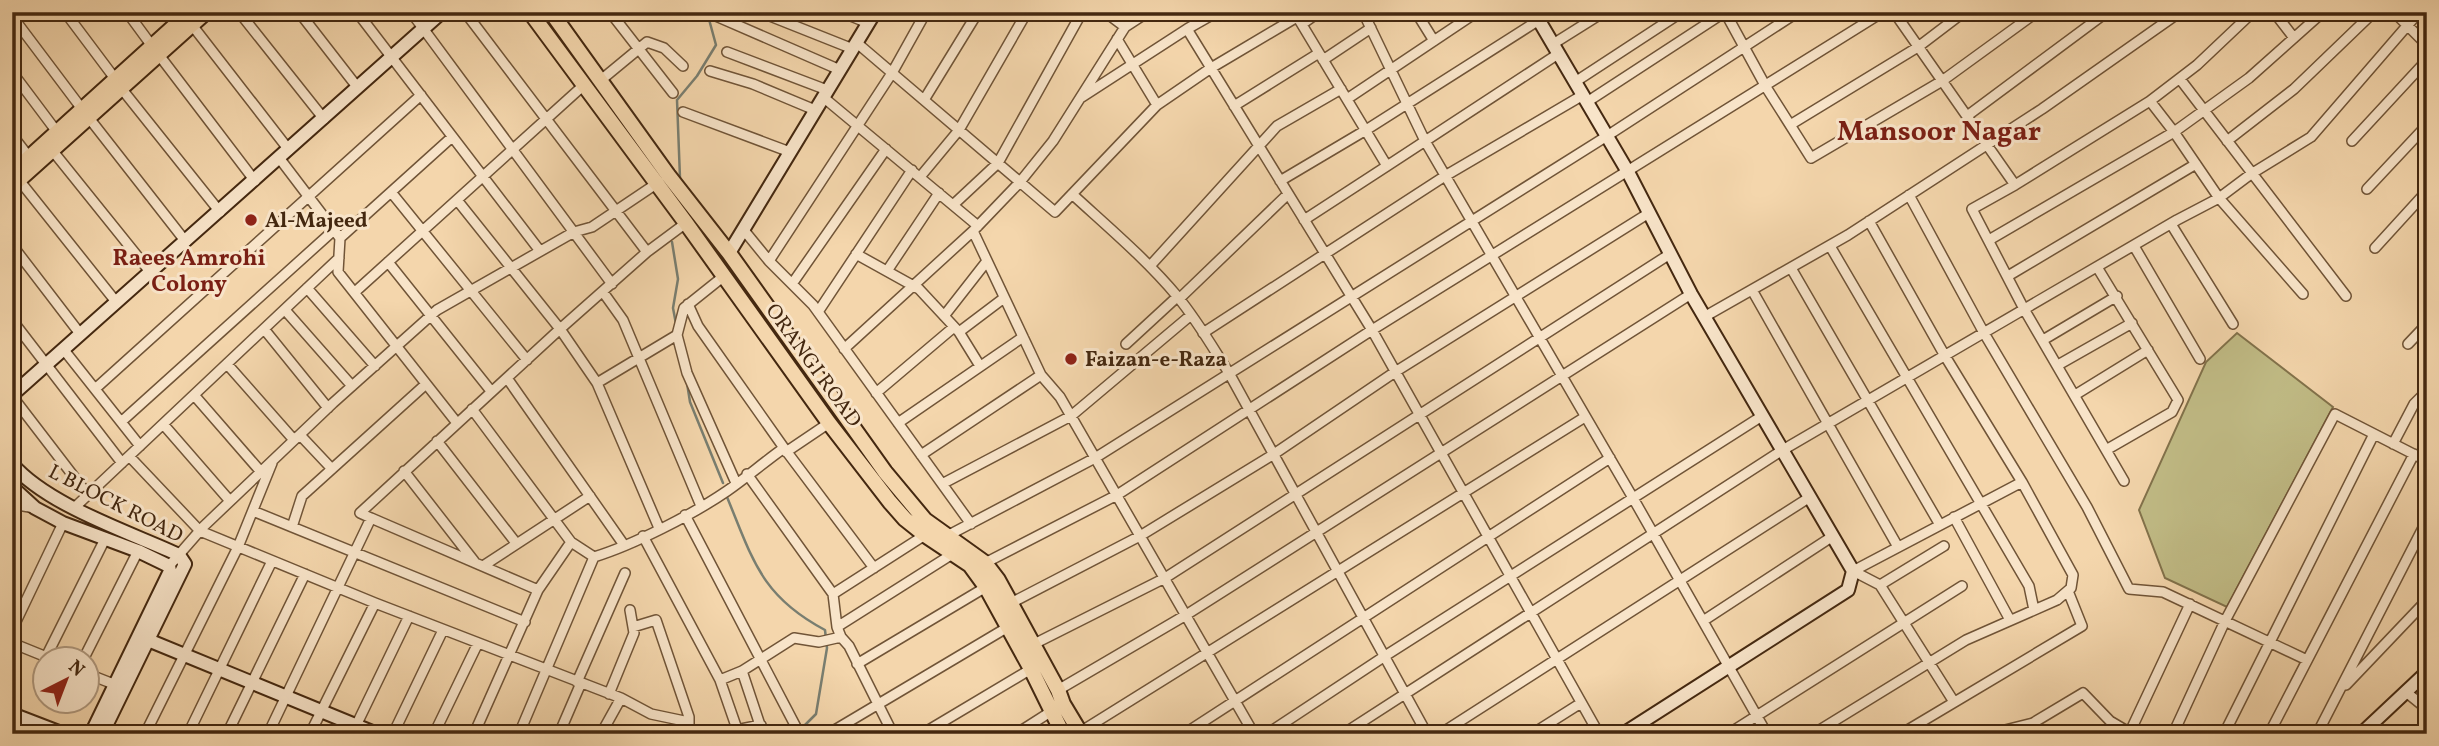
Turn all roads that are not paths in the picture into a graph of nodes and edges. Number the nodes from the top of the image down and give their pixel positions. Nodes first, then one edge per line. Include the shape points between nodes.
1 (65, 12) edge
2 (127, 12) edge
3 (206, 12) edge
4 (239, 12) edge
5 (299, 12) edge
6 (357, 12) edge
7 (411, 12) edge
8 (442, 12) edge
9 (465, 12) edge
10 (530, 12) edge
11 (551, 12) edge
12 (610, 12) edge
13 (760, 12) edge
14 (841, 12) edge
15 (926, 12) edge
16 (978, 12) edge
17 (1027, 12) edge
18 (1082, 12) edge
19 (1105, 12) edge
20 (1148, 12) edge
21 (1217, 12) edge
22 (1319, 12) edge
23 (1363, 12) edge
24 (1416, 12) edge
25 (1472, 12) edge
26 (1604, 12) edge
27 (1682, 12) edge
28 (1725, 12) edge
29 (1798, 12) edge
30 (1883, 12) edge
31 (1894, 12) edge
32 (1964, 12) edge
33 (2037, 12) edge
34 (2107, 12) edge
35 (2180, 12) edge
36 (2253, 12) edge
37 (2274, 12) edge
38 (2323, 12) edge
39 (2374, 12) edge
40 (2393, 12) edge
41 (2419, 12) edge
42 (12, 16) edge
43 (190, 16) edge
44 (716, 16) dead end
45 (1536, 16) edge
46 (871, 18) edge
47 (1298, 18) edge
48 (2406, 26) junction
49 (1125, 27) junction
50 (1371, 28) junction
51 (423, 29) junction
52 (1187, 29) junction
53 (2294, 38) junction
54 (1117, 39) junction
55 (1434, 41) junction
56 (2427, 45) edge
57 (855, 46) junction
58 (1744, 47) junction
59 (1918, 47) junction
60 (639, 49) junction
61 (1556, 49) junction
62 (155, 51) junction
63 (727, 52) dead end
64 (1321, 56) junction
65 (393, 57) junction
66 (2427, 60) edge
67 (683, 65) dead end
68 (1132, 65) junction
69 (1211, 68) junction
70 (1391, 69) junction
71 (840, 70) junction
72 (710, 71) dead end
73 (12, 72) edge
74 (892, 73) junction
75 (2179, 79) junction
76 (601, 80) junction
77 (1942, 81) junction
78 (1575, 82) junction
79 (118, 84) junction
80 (585, 84) junction
81 (1766, 87) junction
82 (358, 88) junction
83 (1341, 89) junction
84 (673, 93) dead end
85 (825, 94) junction
86 (421, 95) junction
87 (1080, 98) junction
88 (1347, 99) junction
89 (1585, 99) junction
90 (924, 100) junction
91 (2150, 101) junction
92 (1408, 104) junction
93 (1157, 105) junction
94 (1234, 106) junction
95 (815, 110) junction
96 (2204, 110) junction
97 (683, 112) dead end
98 (86, 114) junction
99 (1966, 116) junction
100 (546, 118) junction
101 (324, 119) junction
102 (1790, 125) junction
103 (2427, 125) edge
104 (858, 126) junction
105 (959, 130) junction
106 (1366, 130) junction
107 (57, 132) junction
108 (2174, 132) junction
109 (12, 135) edge
110 (1607, 136) junction
111 (452, 137) junction
112 (1425, 141) junction
113 (2227, 141) junction
114 (2352, 141) dead end
115 (1258, 145) junction
116 (1986, 145) junction
117 (512, 149) junction
118 (886, 149) junction
119 (52, 150) junction
120 (790, 152) junction
121 (285, 154) junction
122 (29, 157) junction
123 (998, 163) junction
124 (2196, 164) junction
125 (1387, 166) junction
126 (912, 170) junction
127 (1628, 172) junction
128 (2251, 174) junction
129 (1445, 176) junction
130 (482, 177) junction
131 (920, 177) junction
132 (662, 179) junction
133 (14, 180) edge
134 (255, 181) junction
135 (1280, 181) junction
136 (1020, 182) junction
137 (2015, 185) junction
138 (2367, 189) dead end
139 (2427, 191) edge
140 (391, 192) junction
141 (939, 193) junction
142 (1072, 194) junction
143 (1288, 194) junction
144 (1909, 195) junction
145 (309, 197) junction
146 (2219, 198) junction
147 (457, 200) junction
148 (953, 205) junction
149 (616, 211) junction
150 (220, 212) junction
151 (1649, 213) junction
152 (1304, 220) junction
153 (1472, 221) junction
154 (1869, 221) junction
155 (686, 223) junction
156 (2171, 224) junction
157 (975, 228) junction
158 (743, 229) junction
159 (423, 231) junction
160 (573, 232) junction
161 (337, 234) junction
162 (1989, 240) junction
163 (186, 242) junction
164 (12, 246) edge
165 (1830, 246) junction
166 (2134, 246) junction
167 (2375, 248) dead end
168 (540, 251) junction
169 (647, 252) junction
170 (729, 253) junction
171 (856, 254) junction
172 (1325, 254) junction
173 (1670, 254) junction
174 (1492, 256) junction
175 (339, 258) junction
176 (769, 261) junction
177 (987, 261) junction
178 (388, 262) junction
179 (1150, 266) junction
180 (511, 267) junction
181 (2097, 267) junction
182 (1791, 268) junction
183 (887, 271) junction
184 (151, 273) junction
185 (724, 276) junction
186 (2008, 276) junction
187 (612, 284) junction
188 (792, 284) junction
189 (913, 285) junction
190 (307, 288) junction
191 (470, 289) junction
192 (1752, 290) junction
193 (355, 292) junction
194 (603, 292) junction
195 (2303, 294) dead end
196 (1691, 295) junction
197 (2116, 296) junction
198 (2346, 296) dead end
199 (1351, 297) junction
200 (1515, 297) junction
201 (1004, 298) junction
202 (1178, 298) junction
203 (117, 303) junction
204 (688, 304) junction
205 (2024, 309) junction
206 (285, 310) junction
207 (818, 312) junction
208 (431, 315) junction
209 (1191, 315) junction
210 (944, 316) junction
211 (1704, 317) junction
212 (12, 320) edge
213 (2132, 323) junction
214 (2233, 324) dead end
215 (2427, 324) edge
216 (264, 329) junction
217 (560, 329) junction
218 (956, 329) junction
219 (1372, 330) junction
220 (1984, 332) junction
221 (1203, 333) junction
222 (81, 335) junction
223 (677, 335) junction
224 (1023, 337) junction
225 (1539, 338) junction
226 (2043, 340) junction
227 (1126, 344) dead end
228 (2408, 344) dead end
229 (396, 347) junction
230 (844, 349) junction
231 (64, 350) junction
232 (2148, 350) junction
233 (1945, 356) junction
234 (639, 358) junction
235 (2200, 359) dead end
236 (527, 360) junction
237 (227, 364) junction
238 (47, 365) junction
239 (2058, 365) junction
240 (375, 366) junction
241 (980, 366) junction
242 (1395, 372) junction
243 (1229, 373) junction
244 (1041, 375) junction
245 (1561, 376) junction
246 (507, 377) junction
247 (1908, 377) junction
248 (597, 383) junction
249 (426, 384) junction
250 (352, 386) junction
251 (95, 389) junction
252 (491, 391) junction
253 (2427, 391) edge
254 (876, 393) junction
255 (194, 395) junction
256 (2075, 395) junction
257 (12, 396) edge
258 (1868, 401) junction
259 (328, 408) junction
260 (472, 409) junction
261 (1249, 409) junction
262 (1419, 415) junction
263 (1071, 416) junction
264 (1762, 416) junction
265 (1585, 417) junction
266 (121, 422) junction
267 (457, 423) junction
268 (829, 423) junction
269 (898, 423) junction
270 (163, 424) junction
271 (1828, 424) junction
272 (2374, 434) junction
273 (297, 438) junction
274 (437, 441) junction
275 (2393, 444) junction
276 (140, 446) junction
277 (785, 450) junction
278 (2106, 450) junction
279 (1781, 451) junction
280 (1441, 452) junction
281 (1274, 454) junction
282 (2414, 454) junction
283 (921, 455) junction
284 (129, 456) junction
285 (1096, 458) junction
286 (1610, 458) junction
287 (273, 460) junction
288 (2427, 461) edge
289 (122, 463) junction
290 (12, 464) edge
291 (332, 469) junction
292 (404, 471) junction
293 (261, 472) junction
294 (747, 474) junction
295 (2124, 481) dead end
296 (2022, 482) junction
297 (736, 483) junction
298 (942, 484) junction
299 (12, 487) edge
300 (1464, 493) junction
301 (1296, 494) junction
302 (88, 495) junction
303 (1117, 495) junction
304 (590, 496) junction
305 (1810, 497) junction
306 (1633, 498) junction
307 (230, 501) junction
308 (1982, 503) junction
309 (12, 504) edge
310 (701, 506) junction
311 (35, 508) junction
312 (74, 508) junction
313 (253, 511) junction
314 (685, 515) junction
315 (1954, 517) junction
316 (371, 518) junction
317 (554, 518) junction
318 (2427, 520) edge
319 (63, 523) junction
320 (971, 524) junction
321 (1940, 525) junction
322 (292, 527) junction
323 (659, 528) junction
324 (200, 531) junction
325 (1317, 531) junction
326 (1653, 534) junction
327 (925, 535) junction
328 (643, 536) junction
329 (947, 536) junction
330 (1140, 536) junction
331 (1833, 536) junction
332 (1488, 537) junction
333 (105, 539) junction
334 (572, 542) junction
335 (516, 543) junction
336 (624, 545) junction
337 (1944, 546) dead end
338 (238, 547) junction
339 (1898, 547) junction
340 (138, 551) junction
341 (355, 552) junction
342 (954, 553) junction
343 (179, 555) junction
344 (594, 557) junction
345 (272, 561) junction
346 (985, 563) junction
347 (479, 564) junction
348 (169, 566) junction
349 (874, 568) junction
350 (1338, 571) junction
351 (1853, 571) junction
352 (625, 573) dead end
353 (305, 574) junction
354 (1511, 577) junction
355 (1165, 578) junction
356 (1679, 580) junction
357 (1880, 585) junction
358 (1962, 586) dead end
359 (338, 587) junction
360 (986, 587) junction
361 (538, 590) junction
362 (2068, 592) junction
363 (833, 594) junction
364 (2427, 600) edge
365 (375, 603) junction
366 (1011, 603) junction
367 (2190, 604) junction
368 (630, 610) dead end
369 (2034, 610) junction
370 (1530, 614) junction
371 (1186, 615) junction
372 (410, 616) junction
373 (1364, 617) junction
374 (2010, 620) junction
375 (1703, 621) junction
376 (2225, 621) junction
377 (525, 622) junction
378 (1904, 623) junction
379 (633, 627) junction
380 (1008, 627) junction
381 (12, 630) edge
382 (443, 630) junction
383 (838, 634) junction
384 (148, 640) junction
385 (2270, 642) junction
386 (12, 643) edge
387 (478, 643) junction
388 (55, 644) edge
389 (92, 644) edge
390 (1034, 644) junction
391 (32, 651) edge
392 (1208, 652) junction
393 (184, 655) junction
394 (510, 656) junction
395 (1385, 656) junction
396 (760, 659) junction
397 (1556, 659) junction
398 (2307, 660) junction
399 (1928, 663) junction
400 (857, 664) junction
401 (1728, 667) junction
402 (220, 669) junction
403 (1031, 669) junction
404 (547, 671) junction
405 (742, 671) junction
406 (2427, 672) edge
407 (102, 680) edge
408 (720, 680) junction
409 (253, 682) junction
410 (579, 682) junction
411 (116, 685) junction
412 (2340, 692) junction
413 (2406, 692) junction
414 (609, 694) junction
415 (1405, 695) junction
416 (286, 696) junction
417 (621, 698) junction
418 (1235, 700) junction
419 (1057, 702) junction
420 (1954, 702) junction
421 (1581, 703) junction
422 (877, 705) junction
423 (2427, 709) edge
424 (322, 710) junction
425 (12, 714) edge
426 (1757, 716) junction
427 (689, 722) junction
428 (796, 727) dead end
429 (354, 729) edge
430 (762, 729) edge
431 (737, 730) junction
432 (46, 731) edge
433 (1081, 733) edge
434 (1991, 733) edge
435 (2130, 733) edge
436 (64, 734) edge
437 (91, 734) edge
438 (102, 734) edge
439 (145, 734) edge
440 (188, 734) edge
441 (227, 734) edge
442 (268, 734) edge
443 (310, 734) edge
444 (377, 734) edge
445 (393, 734) edge
446 (434, 734) edge
447 (474, 734) edge
448 (519, 734) edge
449 (559, 734) edge
450 (601, 734) edge
451 (689, 734) edge
452 (716, 734) edge
453 (828, 734) edge
454 (893, 734) edge
455 (922, 734) edge
456 (1016, 734) edge
457 (1063, 734) edge
458 (1184, 734) edge
459 (1254, 734) edge
460 (1267, 734) edge
461 (1343, 734) edge
462 (1427, 734) edge
463 (1440, 734) edge
464 (1532, 734) edge
465 (1599, 734) edge
466 (1623, 734) edge
467 (1728, 734) edge
468 (1767, 734) edge
469 (1813, 734) edge
470 (1901, 734) edge
471 (2174, 734) edge
472 (2224, 734) edge
473 (2269, 734) edge
474 (2317, 734) edge
475 (2361, 734) edge

1 - 79 street
2 - 62 street
3 - 43 main road
4 - 101 street
5 - 82 street
6 - 65 street
7 - 51 street
8 - 51 street
9 - 100 street
10 - 80 main road, ORANGI ROAD
11 - 76 main road, ORANGI ROAD
12 - 60 street
13 - 57 street
14 - 46 street
15 - 74 street
16 - 90 street
17 - 105 street
18 - 123 street
19 - 49 street
20 - 49 street
21 - 52 street
22 - 47 street
23 - 50 street
24 - 55 street
25 - 55 street
26 - 61 street
27 - 78 street
28 - 58 street
28 - 89 street
29 - 58 street
30 - 81 street
31 - 59 street
32 - 59 street
33 - 77 street
34 - 99 street
35 - 116 street
36 - 75 street
37 - 53 street
38 - 53 street
39 - 113 street via 2294,89
40 - 48 street
41 - 48 street
42 - 98 street
43 - 62 main road
43 - 121 street
44 - 71 street
45 - 61 street
45 - 92 street
46 - 57 street
47 - 64 street
47 - 69 street
48 - 56 street
48 - 128 street via 2311,137
49 - 54 street
50 - 64 street
50 - 70 street
51 - 65 street
51 - 117 street
52 - 68 street
52 - 69 street
53 - 96 street
54 - 68 street
54 - 87 street
55 - 70 street
57 - 71 street
57 - 74 street
58 - 81 street
58 - 110 street
59 - 77 street
59 - 102 street
60 - 67 street via 646,42 664,48
60 - 76 street
60 - 84 street
61 - 78 street
61 - 112 street
62 - 79 main road
62 - 134 street
63 - 85 street
64 - 83 street
64 - 94 street
65 - 82 street
65 - 86 street
66 - 114 street
68 - 87 street
68 - 93 street
69 - 93 street
69 - 94 street
70 - 88 street
70 - 92 street
71 - 85 street
72 - 95 street
73 - 107 street
74 - 90 street
74 - 104 street
75 - 91 street
75 - 96 street
76 - 132 main road, ORANGI ROAD
77 - 99 street
77 - 102 street via 1811,158
78 - 89 street
79 - 98 main road
79 - 150 street
80 - 100 street
80 - 132 main road, ORANGI ROAD
81 - 102 street
81 - 127 street
82 - 101 street
83 - 88 street
83 - 115 street via 1277,126
85 - 95 street
85 - 104 street
86 - 111 street
86 - 145 street
87 - 136 street
88 - 106 street
89 - 110 street
89 - 129 street
90 - 105 street
91 - 108 street
91 - 137 street
92 - 106 street
92 - 112 street
93 - 142 street
94 - 115 street
95 - 120 street
96 - 108 street
96 - 113 street
97 - 120 street
98 - 107 main road
98 - 119 main road
98 - 163 street
99 - 116 street
100 - 117 street
100 - 149 street
101 - 121 street
103 - 138 street
104 - 118 street
104 - 176 street
105 - 123 street
105 - 131 street
106 - 125 street
106 - 135 street
107 - 122 main road
108 - 124 street
108 - 162 street
109 - 122 street
110 - 127 street
110 - 153 street
111 - 130 street
111 - 140 street
112 - 125 street
112 - 129 street
113 - 128 street
115 - 135 street
115 - 179 street
116 - 137 street
116 - 144 street
117 - 130 street
117 - 160 street
118 - 126 street
118 - 188 street
119 - 133 main road
119 - 184 street
120 - 158 street
121 - 134 street
121 - 145 street
122 - 133 main road
123 - 136 street
123 - 148 street
124 - 146 street
124 - 186 street
125 - 152 street
126 - 131 street
126 - 171 street
127 - 151 street
127 - 174 street
128 - 146 street
128 - 198 street
129 - 153 street
129 - 172 street
130 - 147 street
130 - 168 street
131 - 141 street
132 - 149 street
132 - 155 main road, ORANGI ROAD
132 - 170 main road, ORANGI ROAD
133 - 203 street
134 - 150 street
135 - 143 street
136 - 142 street via 1055,212
136 - 157 street
137 - 162 street via 1972,209
139 - 167 street
140 - 159 street
140 - 161 street
141 - 148 street
141 - 183 street
142 - 179 street
143 - 152 street
143 - 202 street
144 - 154 street
144 - 220 street
145 - 161 street
145 - 251 street
146 - 156 street
146 - 195 street
147 - 159 street
147 - 180 street
148 - 157 street
149 - 160 street
149 - 169 street
150 - 163 street
151 - 173 street
151 - 200 street
152 - 172 street
153 - 174 street
153 - 199 street
154 - 165 street
154 - 233 street
155 - 169 street
155 - 185 main road, ORANGI ROAD
156 - 166 street
156 - 214 street
157 - 177 street
157 - 189 street
158 - 170 street
158 - 176 street
159 - 178 street
159 - 191 street
160 - 168 street
160 - 187 street
161 - 175 street
161 - 266 street
162 - 186 street
163 - 184 street
164 - 222 street
165 - 182 street
165 - 247 street
166 - 181 street
166 - 235 street
168 - 180 street
169 - 187 street
170 - 329 main road, ORANGI ROAD via 885,472 925,520
171 - 183 street
171 - 207 street
172 - 199 street
172 - 221 street
173 - 196 street
173 - 225 street
174 - 200 street
174 - 219 street
175 - 190 street
175 - 193 street via 338,272
176 - 188 street
177 - 201 street
177 - 210 street
178 - 193 street
178 - 208 street
179 - 202 street
180 - 191 street
180 - 217 street
181 - 197 street
181 - 205 street
182 - 192 street
182 - 258 street
183 - 189 street
184 - 203 street
185 - 204 street
185 - 268 main road, ORANGI ROAD
186 - 205 street
187 - 194 street
188 - 207 street
189 - 210 street
189 - 230 street
190 - 206 street
190 - 240 street
191 - 208 street
191 - 236 street
192 - 211 street
192 - 271 street
193 - 229 street
194 - 217 street
194 - 234 street via 624,320
196 - 211 street
196 - 245 street
197 - 213 street
197 - 226 street
199 - 219 street
199 - 243 street
200 - 225 street
200 - 242 street
201 - 218 street
201 - 224 street
202 - 209 street
202 - 227 street
203 - 222 street
204 - 223 street
204 - 277 street via 698,326
205 - 220 street
205 - 226 street
206 - 216 street
206 - 250 street
207 - 230 street
208 - 229 street
208 - 252 street
209 - 221 street
209 - 263 street
210 - 218 street
211 - 264 street
212 - 238 street
213 - 232 street
213 - 239 street
215 - 228 street
216 - 237 street
216 - 259 street
217 - 236 street
217 - 248 street
218 - 241 street
218 - 254 street
219 - 242 street
219 - 261 street
220 - 233 street
220 - 367 street via 2087,507 2129,589 2163,592
221 - 243 street
222 - 231 street
223 - 234 street
223 - 297 street via 687,373
224 - 241 street
224 - 244 street
225 - 245 street
225 - 262 street
226 - 239 street
229 - 240 street
229 - 249 street
230 - 254 street
231 - 238 street
231 - 251 street
232 - 256 street
232 - 278 street via 2178,400 2172,412
233 - 247 street
233 - 296 street
234 - 248 street
234 - 310 street
236 - 246 street
237 - 255 street
237 - 273 street
238 - 257 street
238 - 289 street
239 - 256 street
240 - 250 street
241 - 269 street
242 - 262 street
242 - 281 street
243 - 261 street
243 - 285 street
244 - 263 street
244 - 283 street
245 - 265 street
245 - 280 street
246 - 252 street
246 - 304 street
247 - 258 street
247 - 308 street
248 - 323 street
249 - 267 street
249 - 291 street
250 - 259 street
251 - 266 street
252 - 260 street
253 - 275 street via 2414,404
254 - 269 street
255 - 270 street
255 - 293 street
256 - 278 street
257 - 302 street
258 - 271 street
258 - 321 street
259 - 273 street
260 - 267 street
260 - 317 street
261 - 281 street
261 - 303 street
262 - 280 street
262 - 301 street
263 - 285 street
263 - 298 street
264 - 279 street
264 - 306 street
265 - 286 street
265 - 300 street
266 - 276 street
267 - 274 street
268 - 277 street
268 - 327 main road, ORANGI ROAD via 890,502
269 - 283 street
270 - 276 street
270 - 307 street
271 - 279 street
271 - 339 street
272 - 275 street
272 - 376 street via 2336,414
272 - 385 street
273 - 287 street
273 - 291 street
274 - 292 street
274 - 335 street
275 - 282 street
276 - 284 street
277 - 294 street
277 - 349 street
278 - 295 street
279 - 305 street
279 - 326 street
280 - 300 street
280 - 325 street
281 - 301 street
281 - 330 street
282 - 288 street
282 - 398 street
283 - 298 street
284 - 289 street
284 - 324 street
285 - 303 street
285 - 320 street
286 - 306 street
286 - 332 street
287 - 293 street
287 - 313 street
289 - 302 street
290 - 312 street, L BLOCK ROAD via 39,489
291 - 322 street via 302,496
292 - 316 street via 360,513
292 - 347 street
293 - 307 street
294 - 297 street
294 - 363 street
296 - 308 street
296 - 362 street via 2073,575
297 - 310 street
298 - 320 street
299 - 311 street, L BLOCK ROAD
300 - 332 street
300 - 350 street
301 - 325 street
301 - 355 street
302 - 312 street
303 - 330 street
303 - 346 street
304 - 317 street
304 - 336 street
305 - 331 street
305 - 356 street
306 - 326 street
306 - 354 street
307 - 324 street
308 - 315 street
308 - 369 street via 2029,586
309 - 311 street
310 - 314 street
311 - 319 street, L BLOCK ROAD
312 - 343 street, L BLOCK ROAD
313 - 322 street
313 - 338 street
314 - 323 street
314 - 396 street
315 - 321 street
315 - 374 street
316 - 341 street
316 - 347 street
317 - 334 street
317 - 335 street
318 - 412 street
319 - 333 street, L BLOCK ROAD
319 - 381 street
320 - 329 street
321 - 339 street
322 - 341 street
323 - 328 street
324 - 338 street
324 - 343 street
325 - 350 street
325 - 371 street
326 - 356 street
326 - 370 street
327 - 342 main road, ORANGI ROAD
327 - 349 street
328 - 336 street
328 - 408 street
329 - 346 main road, ORANGI ROAD
330 - 355 street
330 - 366 street
331 - 351 street
331 - 375 street
332 - 354 street
332 - 373 street
333 - 340 street, L BLOCK ROAD
333 - 388 street
334 - 344 street
334 - 361 street
335 - 347 street
336 - 344 street
337 - 357 street
338 - 345 street
338 - 393 street
339 - 351 street
340 - 348 street, L BLOCK ROAD
340 - 389 street
341 - 359 street
341 - 377 street
342 - 360 main road, ORANGI ROAD
342 - 383 street
343 - 348 street
343 - 384 street, L BLOCK ROAD via 184,569
344 - 404 street
345 - 353 street
345 - 402 street
346 - 366 main road, ORANGI ROAD
347 - 361 street
348 - 411 street, L BLOCK ROAD
349 - 363 street
350 - 373 street
350 - 392 street
351 - 357 street
351 - 401 street via 1848,590
352 - 410 street
353 - 359 street
353 - 409 street
354 - 370 street
354 - 395 street
355 - 371 street
355 - 390 street
356 - 375 street
356 - 397 street
357 - 378 street
358 - 378 street
359 - 365 street
359 - 416 street
360 - 380 main road, ORANGI ROAD
360 - 400 street
361 - 377 street
362 - 369 street
362 - 420 street via 2082,626
363 - 383 street
364 - 412 street
365 - 372 street
365 - 424 street
366 - 390 main road, ORANGI ROAD
367 - 376 street
367 - 435 street
368 - 379 street
369 - 374 street
370 - 397 street
370 - 415 street
371 - 392 street
371 - 419 street
372 - 382 street
372 - 429 street
373 - 395 street
373 - 418 street
374 - 399 street via 1966,639
375 - 401 street
376 - 385 street
376 - 471 street
377 - 394 street
378 - 399 street
378 - 426 street
379 - 414 street
379 - 427 street via 656,620
380 - 403 main road, ORANGI ROAD
380 - 422 street
382 - 387 street
382 - 445 street
383 - 396 street via 818,642 794,638
383 - 400 street
384 - 393 street
384 - 438 street, L BLOCK ROAD
385 - 398 street
385 - 472 street
386 - 391 street
387 - 394 street
387 - 446 street
390 - 419 main road, ORANGI ROAD
392 - 418 street
392 - 433 street
393 - 402 street
393 - 439 street
394 - 404 street
394 - 447 street
395 - 415 street
395 - 460 street
396 - 405 street
396 - 428 street
397 - 421 street
397 - 463 street
398 - 473 street
399 - 420 street
399 - 469 street
400 - 422 street
401 - 426 street
401 - 466 street
402 - 409 street
402 - 440 street
403 - 419 main road, ORANGI ROAD
403 - 455 street
404 - 410 street
404 - 448 street
405 - 408 street
405 - 430 street
406 - 413 street
407 - 411 street
408 - 431 street
409 - 416 street
409 - 441 street
410 - 414 street
410 - 449 street
411 - 437 street, L BLOCK ROAD
412 - 474 street
413 - 423 street
413 - 475 street
414 - 417 street
415 - 461 street
415 - 462 street
416 - 424 street
416 - 442 street
417 - 427 street via 651,714
417 - 450 street
418 - 458 street
418 - 459 street
419 - 433 main road, ORANGI ROAD
419 - 456 street
419 - 457 main road, ORANGI ROAD
420 - 470 street
421 - 464 street
421 - 465 street
422 - 453 street
422 - 454 street
424 - 429 street
424 - 443 street
425 - 432 street
426 - 467 street
426 - 468 street
427 - 451 street
429 - 444 street
430 - 431 street
431 - 452 street
432 - 436 street
434 - 435 street via 2033,723 2082,693 2110,721

